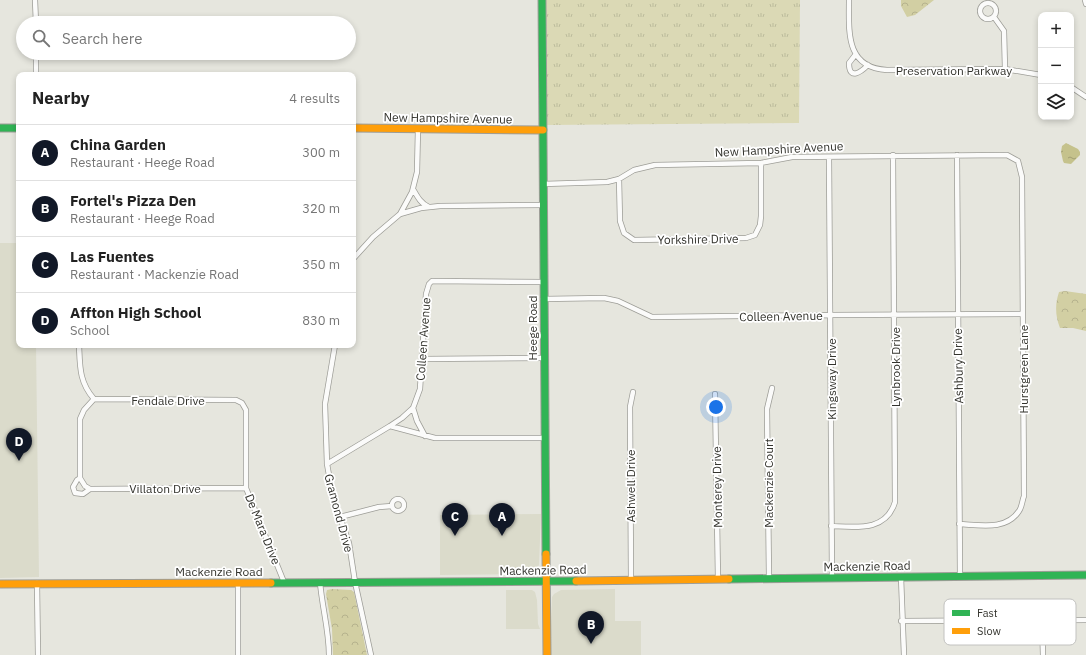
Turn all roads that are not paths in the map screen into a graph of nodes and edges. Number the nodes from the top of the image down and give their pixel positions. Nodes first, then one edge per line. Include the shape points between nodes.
1 (35, 0) edge
2 (542, 0) edge
3 (849, 0) edge
4 (1085, 0) edge
5 (1086, 4) edge
6 (36, 16) edge
7 (994, 17) dead end
8 (856, 54) junction
9 (36, 60) edge
10 (868, 65) junction
11 (1005, 69) junction
12 (36, 72) edge
13 (1038, 74) edge
14 (1074, 89) edge
15 (1086, 97) edge
16 (0, 128) edge
17 (16, 128) edge
18 (356, 128) edge
19 (418, 129) junction
20 (543, 130) junction
21 (957, 155) junction
22 (893, 156) junction
23 (830, 157) junction
24 (1018, 161) joint
25 (761, 163) junction
26 (619, 179) junction
27 (543, 184) junction
28 (413, 189) junction
29 (543, 205) junction
30 (430, 207) junction
31 (400, 214) junction
32 (356, 254) edge
33 (543, 282) junction
34 (543, 299) junction
35 (958, 314) junction
36 (1022, 314) junction
37 (831, 315) junction
38 (894, 315) junction
39 (79, 348) edge
40 (334, 348) edge
41 (544, 358) junction
42 (422, 359) junction
43 (772, 388) dead end
44 (633, 392) dead end
45 (716, 394) dead end
46 (94, 399) junction
47 (242, 403) joint
48 (413, 408) junction
49 (390, 426) junction
50 (426, 436) junction
51 (544, 438) junction
52 (327, 464) junction
53 (80, 478) junction
54 (246, 488) junction
55 (90, 489) junction
56 (392, 506) dead end
57 (340, 517) junction
58 (959, 524) junction
59 (831, 526) junction
60 (1086, 575) edge
61 (960, 576) junction
62 (900, 577) junction
63 (769, 578) junction
64 (832, 578) junction
65 (718, 579) junction
66 (631, 580) junction
67 (546, 581) junction
68 (238, 582) junction
69 (284, 582) junction
70 (320, 582) junction
71 (355, 582) junction
72 (38, 583) junction
73 (0, 584) edge
74 (1076, 620) edge
75 (1086, 620) edge
76 (901, 621) junction
77 (944, 621) edge
78 (38, 655) edge
79 (238, 655) edge
80 (329, 655) edge
81 (371, 655) edge
82 (547, 655) edge
83 (904, 655) edge

1 - 6 street
2 - 20 main road, Heege Road
3 - 8 street, Preservation Parkway via 850,40
4 - 5 street
7 - 11 street via 1004,31
8 - 10 street, Preservation Parkway
8 - 10 street via 849,63 851,71 858,74
9 - 12 street
10 - 11 street, Preservation Parkway via 887,70
11 - 13 street, Preservation Parkway
14 - 15 street
16 - 17 main road
18 - 19 main road, New Hampshire Avenue
19 - 20 main road, New Hampshire Avenue
19 - 28 street via 417,172
20 - 27 main road, Heege Road
21 - 22 street, New Hampshire Avenue
21 - 24 street, New Hampshire Avenue via 1007,155
21 - 35 street, Ashbury Drive
22 - 23 street, New Hampshire Avenue
22 - 38 street, Lynbrook Drive
23 - 25 street, New Hampshire Avenue via 792,157
23 - 37 street, Kingsway Drive
24 - 36 street, Hurstgreen Lane via 1022,177
25 - 26 street, New Hampshire Avenue via 655,165 634,170
25 - 26 street, Yorkshire Drive via 760,225 755,235 746,238 634,240 624,233 620,221
26 - 27 street, New Hampshire Avenue via 607,182
27 - 29 main road, Heege Road
28 - 30 street
28 - 31 street
29 - 30 street
29 - 33 main road, Heege Road
30 - 31 street
31 - 32 street
33 - 34 main road, Heege Road
33 - 42 street, Colleen Avenue via 432,281 426,294
34 - 37 street, Colleen Avenue via 604,298 618,301 652,317
34 - 41 main road, Heege Road
35 - 36 street, Colleen Avenue
35 - 38 street, Colleen Avenue
35 - 58 street, Ashbury Drive
36 - 58 street, Hurstgreen Lane via 1024,496 1020,510 1011,521 996,525
37 - 38 street, Colleen Avenue
37 - 59 street, Kingsway Drive
38 - 59 street, Lynbrook Drive via 893,511 870,527
39 - 46 street via 81,377
40 - 52 street, Gramond Drive via 325,404
41 - 42 street
41 - 51 main road, Heege Road
42 - 48 street, Colleen Avenue via 420,389
43 - 63 street, Mackenzie Court via 767,408
44 - 66 street, Ashwell Drive via 630,407
45 - 65 street, Monterey Drive
46 - 47 street, Fendale Drive via 236,400
46 - 53 street via 80,419
47 - 54 street, De Mara Drive via 246,410
48 - 49 street, Colleen Avenue
48 - 50 street
49 - 50 street
49 - 52 street, Colleen Avenue
50 - 51 street
51 - 67 main road, Heege Road
52 - 57 street, Gramond Drive via 333,497
53 - 55 street
53 - 55 street, Villaton Drive via 73,487 75,493 83,494
54 - 55 street, Villaton Drive
54 - 69 street, De Mara Drive
56 - 57 street
57 - 71 street, Gramond Drive via 349,543
58 - 61 street, Ashbury Drive
59 - 64 street, Kingsway Drive
60 - 61 main road, Mackenzie Road
61 - 62 main road, Mackenzie Road
62 - 64 main road, Mackenzie Road
62 - 76 street
63 - 64 main road, Mackenzie Road
63 - 65 main road, Mackenzie Road
65 - 66 main road, Mackenzie Road
66 - 67 main road, Mackenzie Road
67 - 71 main road, Mackenzie Road
67 - 82 main road, Heege Road
68 - 69 main road, Mackenzie Road
68 - 72 main road, Mackenzie Road
68 - 79 street
69 - 70 main road, Mackenzie Road
70 - 71 main road, Mackenzie Road
70 - 80 street
71 - 81 street, Gramond Drive
72 - 73 main road, Mackenzie Road
72 - 78 street
74 - 75 street
76 - 77 street
76 - 83 street

